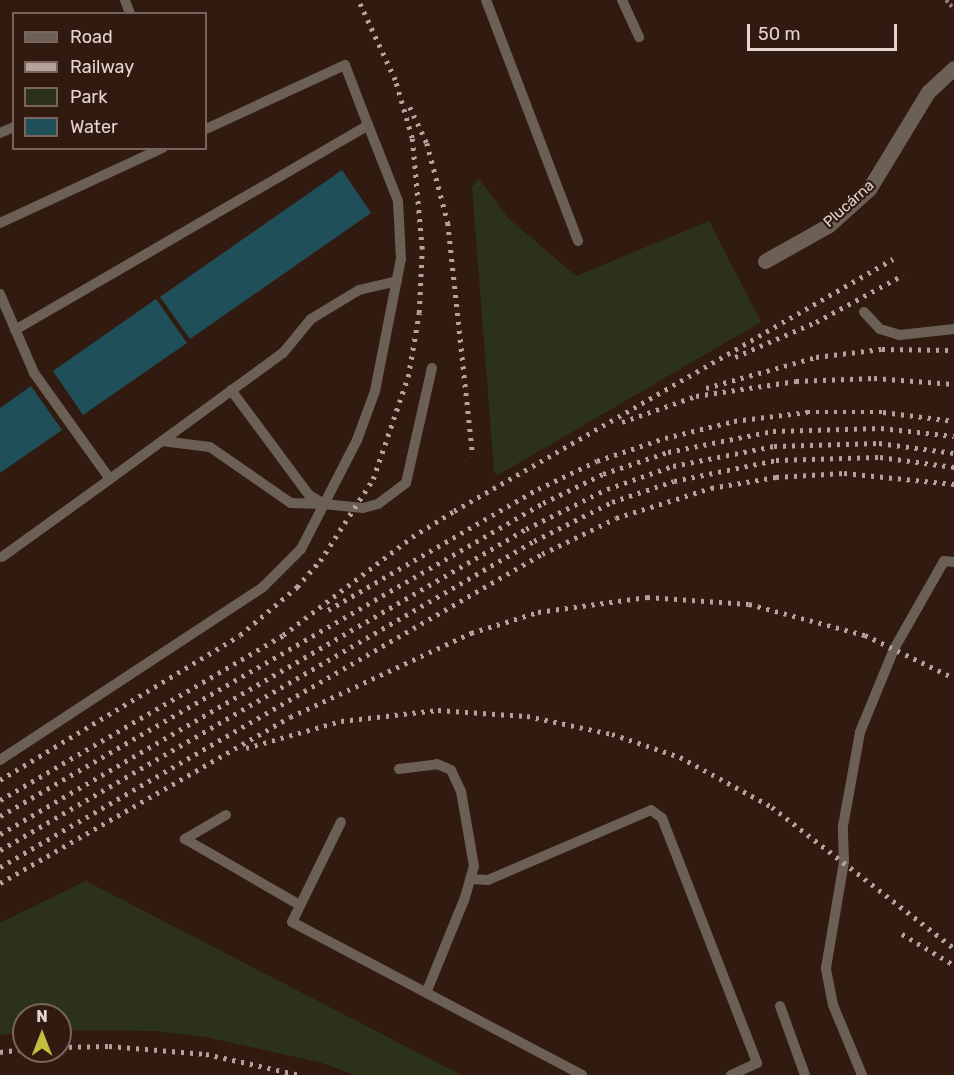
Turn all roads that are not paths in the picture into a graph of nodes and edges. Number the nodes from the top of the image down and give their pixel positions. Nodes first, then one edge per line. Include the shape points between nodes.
1 (486, 0) edge
2 (622, 0) edge
3 (639, 37) dead end
4 (954, 68) edge
5 (368, 125) junction
6 (207, 129) edge
7 (158, 150) edge
8 (0, 223) edge
9 (578, 241) dead end
10 (765, 261) dead end
11 (397, 281) junction
12 (1, 299) edge
13 (864, 312) dead end
14 (954, 329) edge
15 (15, 330) junction
16 (432, 369) dead end
17 (231, 390) junction
18 (162, 441) junction
19 (110, 479) junction
20 (324, 504) junction
21 (2, 557) dead end
22 (954, 562) edge
23 (0, 760) edge
24 (399, 769) dead end
25 (226, 816) dead end
26 (341, 822) dead end
27 (470, 879) junction
28 (300, 905) junction
29 (426, 993) junction
30 (780, 1006) dead end
31 (757, 1063) junction
32 (582, 1075) edge
33 (731, 1075) edge
34 (761, 1075) edge
35 (805, 1075) edge
36 (862, 1075) edge

1 - 9 lane
2 - 3 lane
4 - 10 street, Plucárna via 928,92 869,189 829,225
5 - 6 lane via 345,65
5 - 11 lane via 398,201 401,259
5 - 15 lane
7 - 8 lane
11 - 17 lane via 359,290 311,319 283,353
11 - 20 lane via 375,392 357,440
12 - 15 lane
13 - 14 lane via 880,329 900,336
15 - 19 lane via 34,374
16 - 20 lane via 406,483 378,504 363,508
17 - 18 lane
17 - 20 lane via 309,495
18 - 19 lane
18 - 20 lane via 210,447 291,503
19 - 21 lane
20 - 23 lane via 301,549 262,588
22 - 36 lane via 944,561 894,649 860,732 843,826 844,862 826,968 833,1005
24 - 27 lane via 437,764 451,770 461,792 474,866
25 - 28 lane via 185,839
26 - 28 lane
27 - 29 lane
27 - 31 lane via 488,880 651,810 662,818
28 - 29 lane via 292,922
29 - 32 lane
30 - 35 lane
31 - 33 lane
31 - 34 lane

